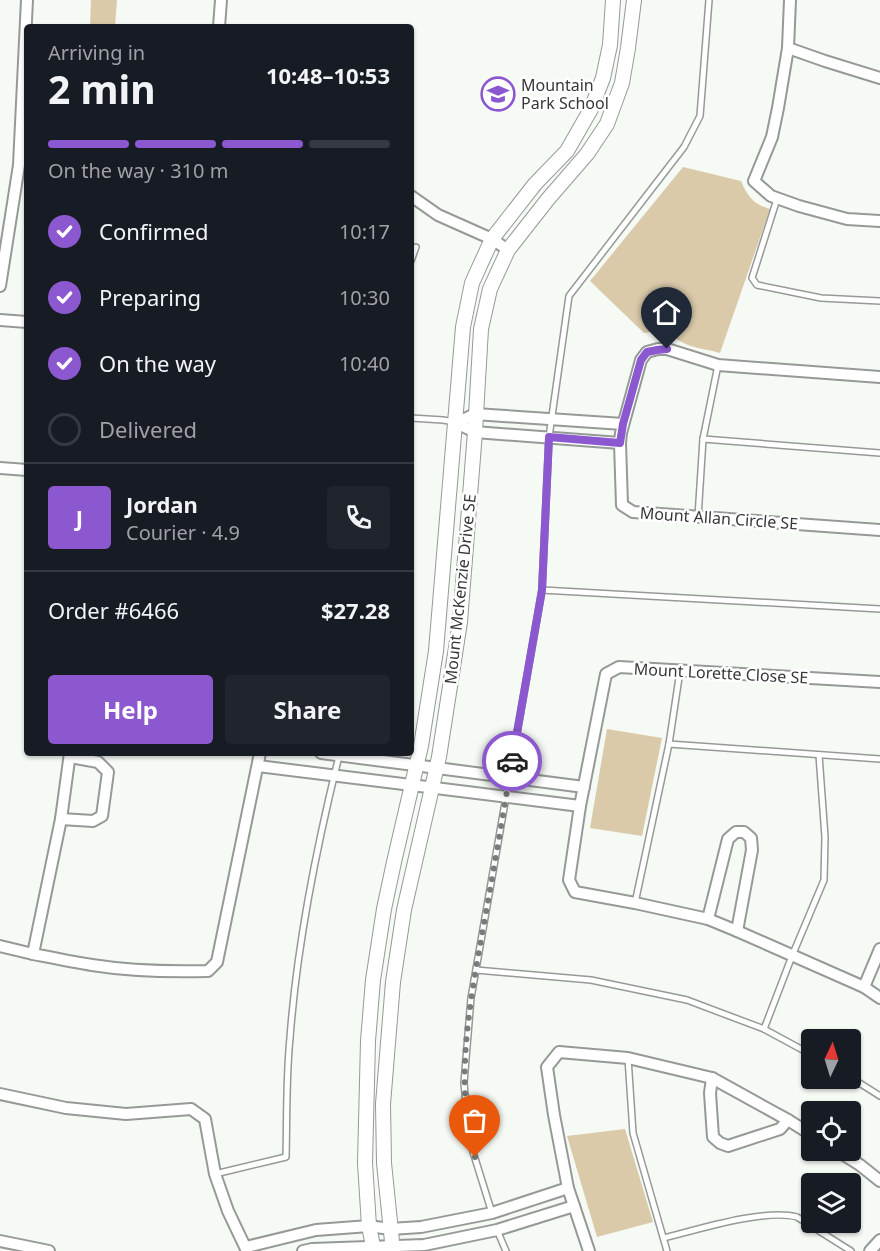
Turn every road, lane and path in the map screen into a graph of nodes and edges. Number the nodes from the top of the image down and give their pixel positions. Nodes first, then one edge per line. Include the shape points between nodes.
1 (27, 0) edge
2 (221, 0) edge
3 (613, 0) edge
4 (634, 0) edge
5 (709, 0) edge
6 (790, 0) edge
7 (26, 24) edge
8 (219, 24) edge
9 (788, 48) junction
10 (880, 78) edge
11 (24, 124) edge
12 (23, 165) edge
13 (414, 198) edge
14 (777, 199) junction
15 (880, 221) edge
16 (492, 239) junction
17 (416, 248) dead end
18 (508, 250) junction
19 (414, 253) edge
20 (0, 286) edge
21 (880, 301) edge
22 (0, 320) edge
23 (24, 322) edge
24 (718, 365) junction
25 (880, 377) edge
26 (476, 414) junction
27 (414, 418) edge
28 (551, 420) junction
29 (456, 423) junction
30 (623, 424) junction
31 (475, 432) junction
32 (549, 437) junction
33 (703, 439) junction
34 (620, 443) junction
35 (880, 453) edge
36 (0, 468) edge
37 (24, 470) edge
38 (698, 517) junction
39 (880, 530) edge
40 (542, 590) junction
41 (880, 609) edge
42 (680, 671) junction
43 (880, 682) edge
44 (669, 744) junction
45 (819, 755) junction
46 (70, 756) edge
47 (74, 756) edge
48 (260, 756) edge
49 (339, 756) edge
50 (353, 756) edge
51 (880, 759) edge
52 (417, 765) junction
53 (258, 766) junction
54 (437, 768) junction
55 (334, 776) junction
56 (509, 777) junction
57 (412, 785) junction
58 (432, 787) junction
59 (584, 787) junction
60 (507, 796) junction
61 (580, 806) junction
62 (61, 819) junction
63 (635, 903) junction
64 (708, 919) junction
65 (737, 931) junction
66 (0, 946) edge
67 (880, 949) edge
68 (33, 954) junction
69 (792, 956) junction
70 (476, 970) junction
71 (864, 987) junction
72 (880, 998) edge
73 (764, 1029) junction
74 (801, 1049) edge
75 (628, 1058) junction
76 (712, 1078) junction
77 (861, 1083) edge
78 (0, 1094) edge
79 (880, 1096) edge
80 (788, 1120) junction
81 (801, 1128) edge
82 (854, 1161) edge
83 (215, 1174) junction
84 (880, 1181) edge
85 (568, 1188) junction
86 (574, 1206) junction
87 (492, 1213) junction
88 (369, 1226) junction
89 (390, 1229) junction
90 (497, 1230) junction
91 (664, 1238) junction
92 (0, 1240) edge
93 (880, 1240) edge
94 (373, 1248) edge
95 (247, 1249) edge
96 (393, 1249) edge
97 (49, 1251) edge
98 (303, 1251) edge
99 (506, 1251) edge
100 (589, 1251) edge
101 (667, 1251) edge
102 (851, 1251) edge
103 (870, 1251) edge

1 - 7 street
2 - 8 street
3 - 16 street, Mount McKenzie Drive SE via 610,45 591,109 567,151
4 - 18 street, Mount McKenzie Drive SE via 621,84 607,124
5 - 28 lane via 700,116 684,147 569,296
6 - 9 street
9 - 10 street
9 - 14 street via 772,137 754,181
11 - 12 street
12 - 20 street
13 - 16 street via 438,215
14 - 15 street via 847,219
14 - 21 lane via 752,278 757,285 821,298
16 - 18 street
16 - 29 street, Mount McKenzie Drive SE via 472,283 463,327
17 - 19 lane
18 - 26 street, Mount McKenzie Drive SE via 490,290 481,329
22 - 23 street
24 - 25 street, Mount Allan Circle SE
24 - 30 street, Mount Allan Circle SE via 667,349 647,352 641,360
24 - 33 lane
26 - 28 street
26 - 29 street
26 - 31 street, Mount McKenzie Drive SE
27 - 29 lane
28 - 30 street
28 - 32 lane
29 - 31 street
29 - 52 street, Mount McKenzie Drive SE via 436,651
30 - 34 street, Mount Allan Circle SE
31 - 32 street
31 - 54 street, Mount McKenzie Drive SE via 460,622
32 - 34 street
32 - 40 lane
33 - 35 lane
33 - 38 lane
34 - 38 street, Mount Allan Circle SE via 622,505 633,512
36 - 37 street
38 - 39 street, Mount Allan Circle SE
40 - 41 lane
40 - 56 lane
42 - 43 street, Mount Lorette Close SE
42 - 44 lane
42 - 59 street, Mount Lorette Close SE via 619,667 606,674
44 - 45 lane
44 - 63 lane
45 - 51 lane
45 - 69 lane via 824,880
46 - 62 street
47 - 62 street via 98,762 108,772 102,816 93,821
48 - 53 street
49 - 55 lane
50 - 52 street
52 - 54 street
52 - 57 street, Mount McKenzie Drive SE
53 - 55 street
53 - 68 street via 217,962 208,971 94,966
54 - 56 street
54 - 58 street, Mount McKenzie Drive SE
55 - 57 street
55 - 83 lane via 300,950 290,1039 286,1156
56 - 59 street
56 - 60 lane
57 - 58 street
57 - 88 street, Mount McKenzie Drive SE via 387,897 372,990 365,1163
58 - 60 street
58 - 89 street, Mount McKenzie Drive SE via 404,910 393,982 384,1104
59 - 61 street, Mount Lorette Close SE
60 - 61 street
60 - 70 lane
61 - 63 street, Mount Lorette Close SE via 569,880 575,892
62 - 68 street
63 - 64 street, Mount Lorette Close SE
64 - 65 street, Mount Lorette Close SE
64 - 65 street via 728,839 736,832 744,832 751,838 752,850
65 - 69 street, Mount Lorette Close SE
66 - 68 street
67 - 71 street
69 - 71 street, Mount Lorette Close SE
69 - 73 lane
70 - 73 lane via 591,980 687,1000
70 - 87 lane via 464,1083 470,1139
71 - 72 street, Mount Lorette Close SE
73 - 74 lane
75 - 76 street
75 - 85 street via 559,1052 547,1067
75 - 91 lane via 633,1133
76 - 80 street
76 - 80 street via 713,1137 720,1143 728,1146 780,1129
77 - 79 lane
78 - 83 street via 66,1108 126,1114 191,1109 205,1119
80 - 81 street
82 - 84 street
83 - 95 street
85 - 86 street
85 - 87 street
86 - 90 street
86 - 100 street
87 - 89 street
87 - 90 street
88 - 89 street
88 - 94 street, Mount McKenzie Drive SE
88 - 95 street via 316,1230
89 - 96 street, Mount McKenzie Drive SE
90 - 96 street
90 - 99 lane
91 - 101 lane
91 - 102 lane via 750,1217 783,1214 797,1217
92 - 97 street
93 - 103 street
94 - 96 street
94 - 98 street

